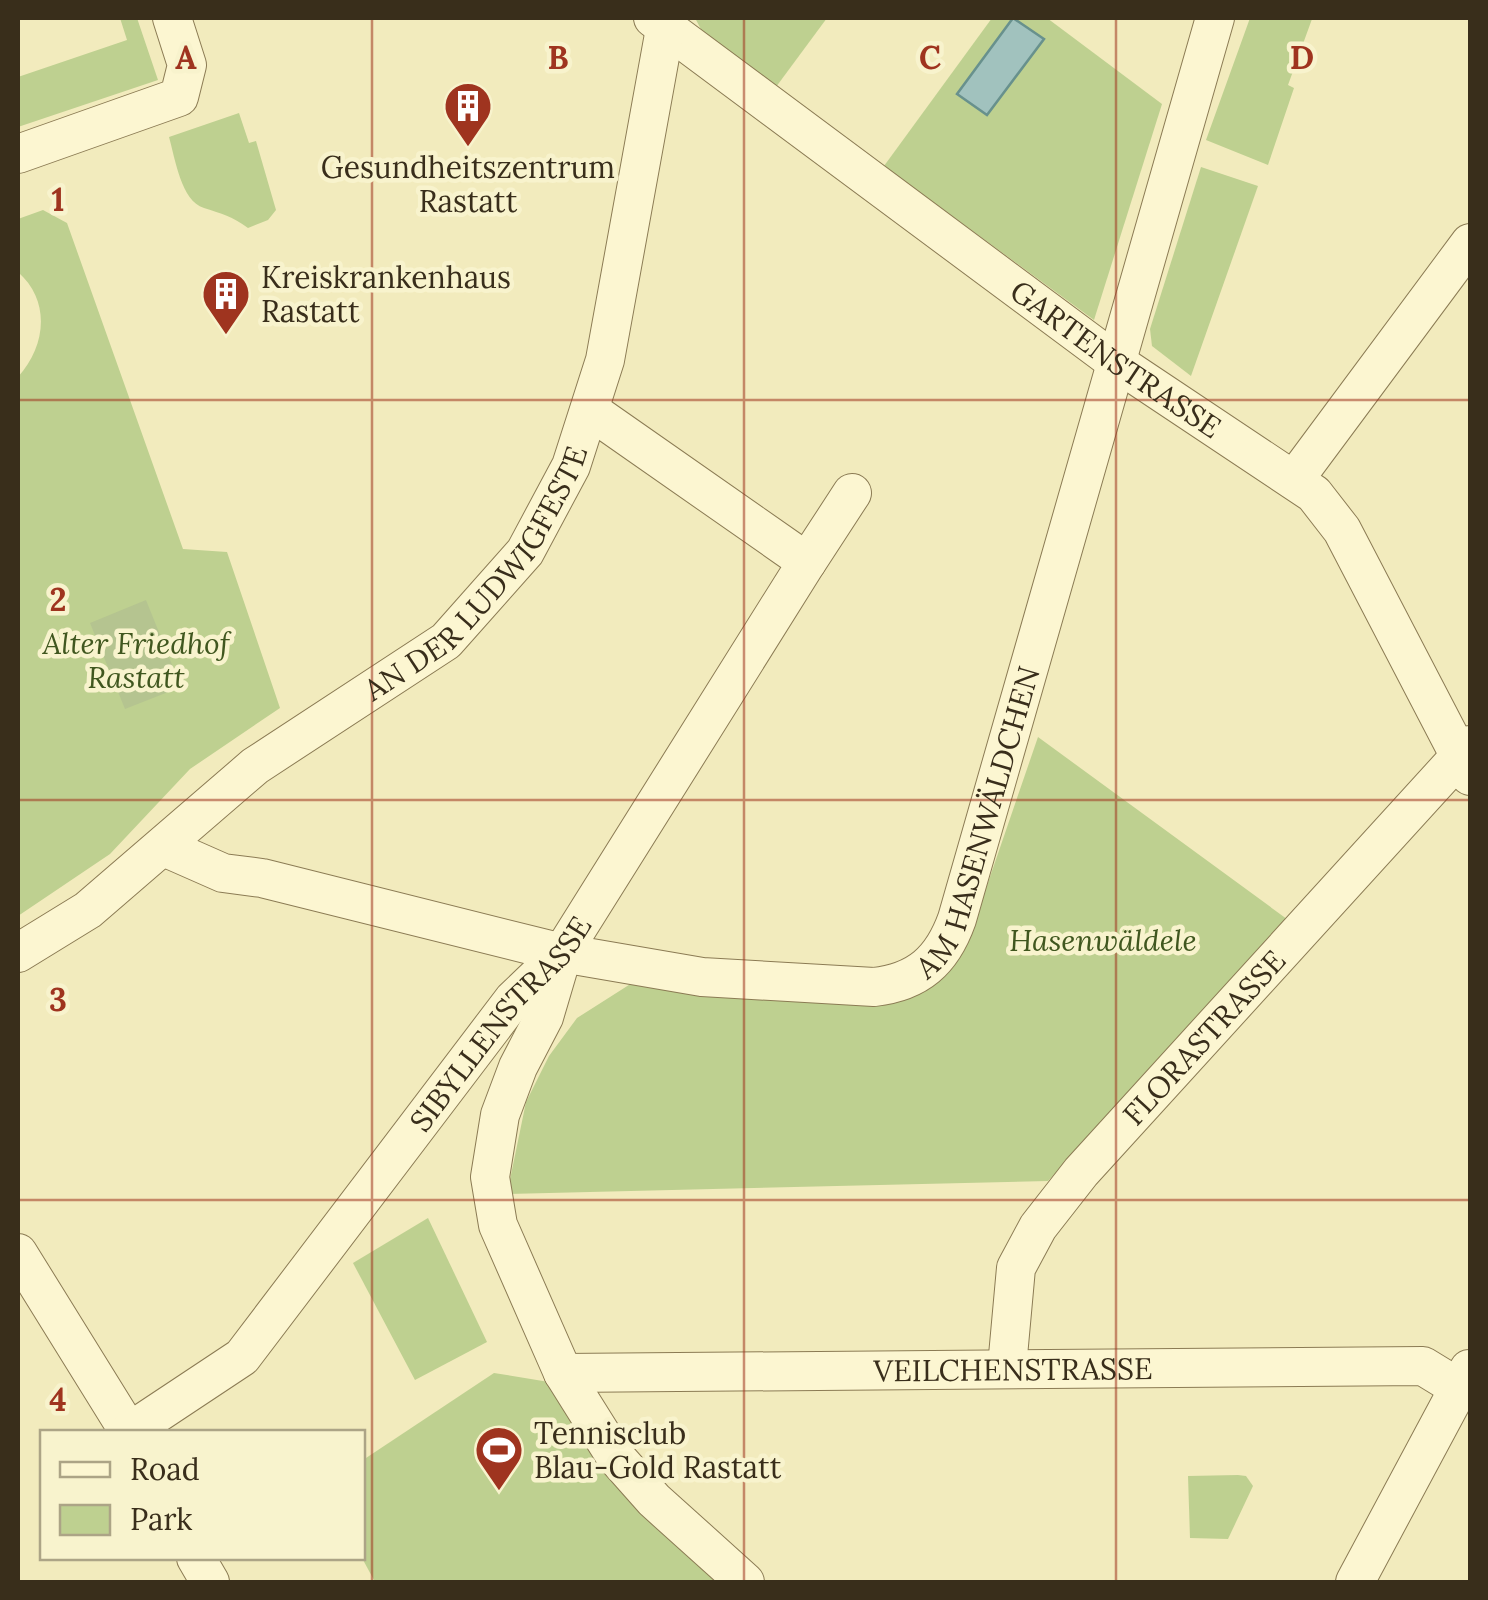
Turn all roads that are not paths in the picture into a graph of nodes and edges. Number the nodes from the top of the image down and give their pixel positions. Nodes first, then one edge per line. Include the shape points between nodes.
1 (172, 18) edge
2 (1215, 18) edge
3 (661, 21) edge
4 (18, 154) edge
5 (1470, 243) edge
6 (1114, 360) junction
7 (590, 411) junction
8 (1294, 480) junction
9 (852, 493) dead end
10 (808, 562) junction
11 (1467, 759) edge
12 (201, 812) junction
13 (164, 847) junction
14 (262, 878) junction
15 (18, 954) edge
16 (562, 954) junction
17 (18, 1252) edge
18 (1007, 1367) junction
19 (563, 1373) junction
20 (1464, 1378) edge
21 (128, 1430) edge
22 (132, 1430) edge
23 (197, 1560) edge
24 (210, 1582) edge
25 (745, 1582) edge
26 (1355, 1582) edge

1 - 4 street via 187,65 184,91 172,103
2 - 6 street, AM HASENWÄLDCHEN
3 - 6 street, GARTENSTRASSE
3 - 7 street, AN DER LUDWIGFESTE via 605,360
5 - 8 street
6 - 8 street, GARTENSTRASSE
6 - 16 street, AM HASENWÄLDCHEN via 956,919 930,966 874,987 702,977
7 - 10 street
7 - 12 street, AN DER LUDWIGFESTE via 550,512 525,552 446,642 255,766
8 - 11 street, GARTENSTRASSE via 1336,520
9 - 10 street, SIBYLLENSTRASSE
10 - 16 street, SIBYLLENSTRASSE
11 - 18 street, FLORASTRASSE via 1038,1226 1016,1268
12 - 13 street, AN DER LUDWIGFESTE
12 - 14 street, AM HASENWÄLDCHEN via 225,849
13 - 14 street, AM HASENWÄLDCHEN via 223,874
13 - 15 street, AN DER LUDWIGFESTE via 88,910
14 - 16 street, AM HASENWÄLDCHEN
16 - 19 street via 544,1017 500,1115 490,1177 498,1225
16 - 22 street, SIBYLLENSTRASSE via 513,1000 242,1358
17 - 21 street
18 - 19 street, VEILCHENSTRASSE
18 - 20 street, VEILCHENSTRASSE via 1423,1366
19 - 25 street via 615,1456
20 - 26 street
23 - 24 street

